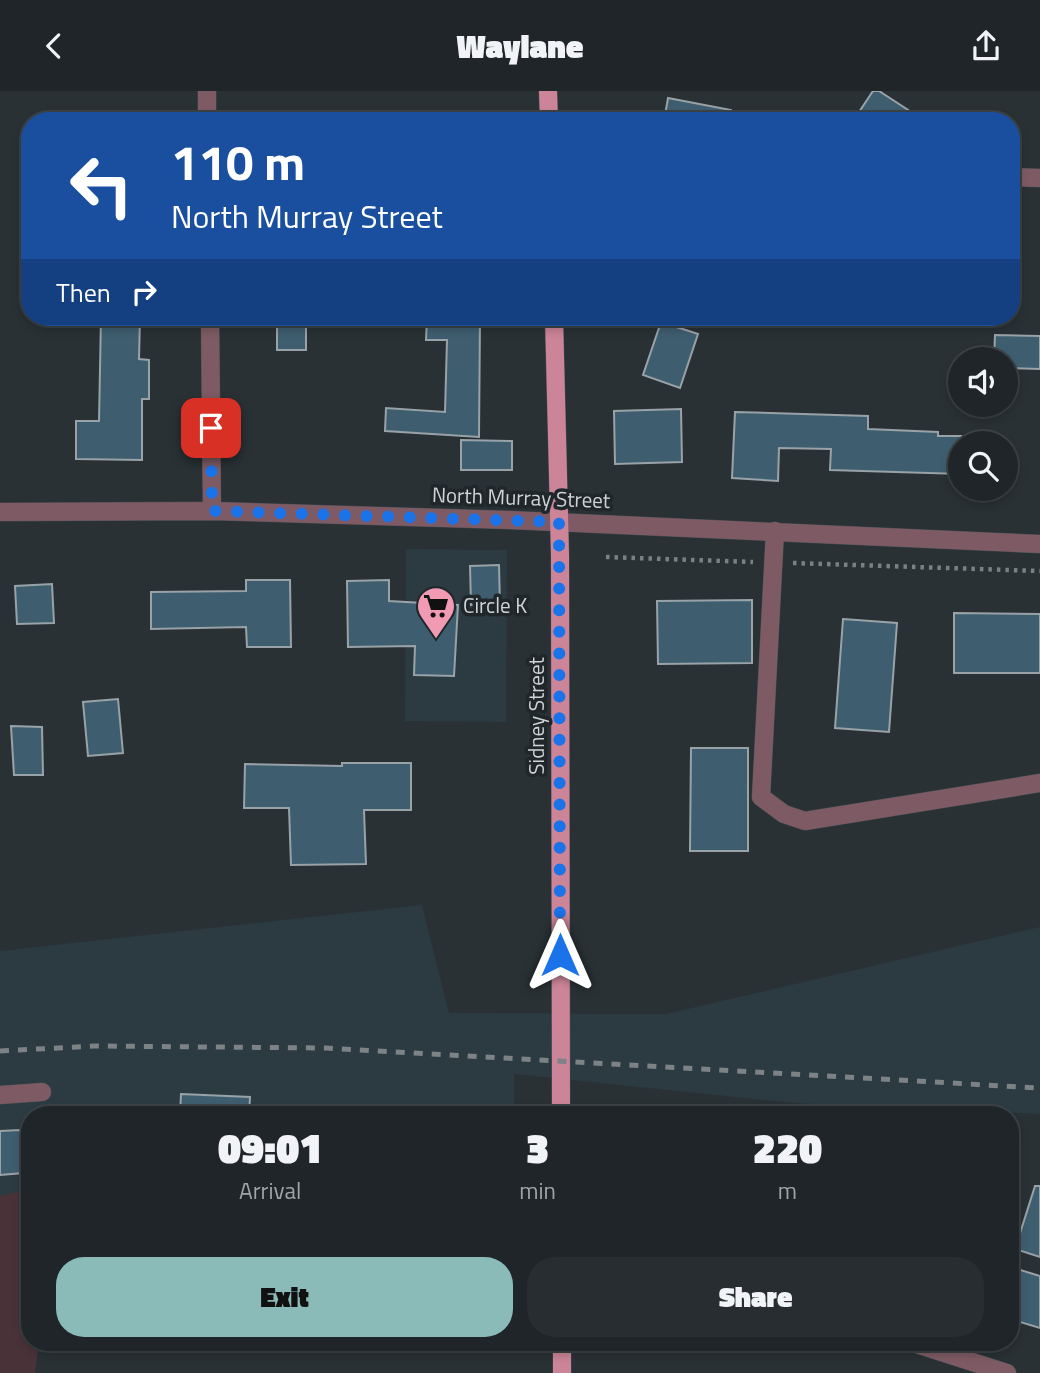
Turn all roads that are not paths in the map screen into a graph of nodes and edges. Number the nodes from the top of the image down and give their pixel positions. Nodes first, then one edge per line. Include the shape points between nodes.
1 (207, 91) edge
2 (548, 91) edge
3 (207, 112) edge
4 (549, 112) edge
5 (1020, 177) edge
6 (1040, 178) edge
7 (209, 326) edge
8 (554, 326) edge
9 (212, 511) junction
10 (0, 512) edge
11 (559, 522) junction
12 (775, 531) junction
13 (1040, 544) edge
14 (1040, 783) edge
15 (42, 1092) dead end
16 (0, 1095) edge
17 (561, 1106) edge
18 (562, 1351) edge
19 (938, 1351) edge
20 (562, 1373) edge
21 (1007, 1373) edge

1 - 3 street
2 - 4 main road
5 - 6 street
7 - 9 street
8 - 11 main road, Sidney Street
9 - 10 street, North Murray Street
9 - 11 street, North Murray Street
11 - 12 street, North Murray Street
11 - 17 main road, Sidney Street
12 - 13 street, North Murray Street
12 - 14 street via 761,797 783,814 805,821
15 - 16 street
18 - 20 main road
19 - 21 street

